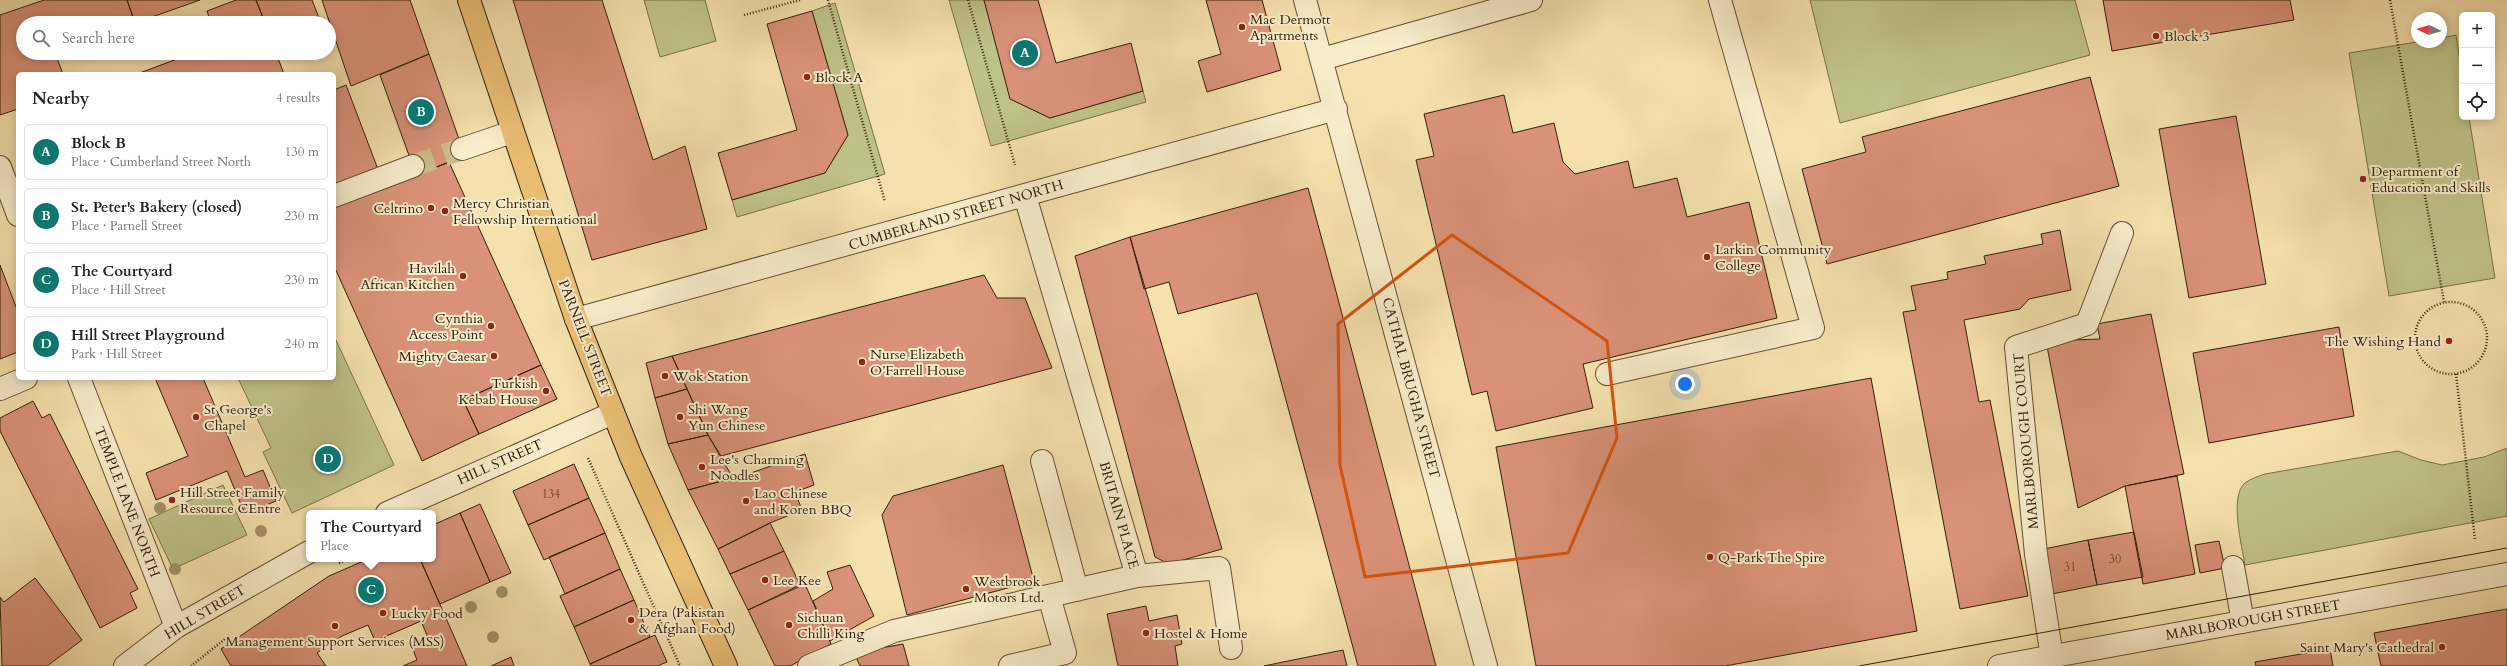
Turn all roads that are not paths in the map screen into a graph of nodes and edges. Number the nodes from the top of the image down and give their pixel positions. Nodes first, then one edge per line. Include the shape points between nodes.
1 (469, 0) edge
2 (1305, 0) edge
3 (1531, 0) edge
4 (1720, 0) edge
5 (1322, 59) junction
6 (1336, 110) junction
7 (512, 132) junction
8 (462, 149) tunnel mouth
9 (413, 166) tunnel mouth
10 (0, 167) edge
11 (336, 195) edge
12 (1025, 196) junction
13 (16, 210) edge
14 (2122, 233) dead end
15 (576, 319) junction
16 (1607, 374) dead end
17 (21, 380) edge
18 (80, 380) edge
19 (0, 389) edge
20 (613, 413) junction
21 (1042, 460) dead end
22 (394, 510) edge
23 (306, 554) edge
24 (2233, 567) dead end
25 (2507, 574) edge
26 (1137, 576) junction
27 (1077, 590) junction
28 (1049, 596) junction
29 (2243, 622) junction
30 (176, 627) junction
31 (1231, 648) dead end
32 (2052, 657) junction
33 (125, 666) edge
34 (726, 666) edge
35 (809, 666) edge
36 (1010, 666) edge
37 (1486, 666) edge
38 (1999, 666) edge

1 - 7 main road, PARNELL STREET
2 - 5 street, CATHAL BRUGHA STREET
3 - 5 street
4 - 16 street via 1813,328
5 - 6 street, CATHAL BRUGHA STREET
6 - 12 street, CUMBERLAND STREET NORTH
6 - 37 street, CATHAL BRUGHA STREET
7 - 8 street
7 - 15 main road, PARNELL STREET
9 - 11 street
10 - 13 street
12 - 15 street, CUMBERLAND STREET NORTH
12 - 26 street, BRITAIN PLACE
14 - 32 street, MARLBOROUGH COURT via 2087,324 2016,347 2036,554
15 - 20 main road, PARNELL STREET
17 - 19 street
18 - 30 street, TEMPLE LANE NORTH
20 - 22 street, HILL STREET
20 - 34 main road, PARNELL STREET via 630,457
21 - 27 street
23 - 30 street, HILL STREET
24 - 29 street
25 - 29 street, MARLBOROUGH STREET
26 - 27 street, BRITAIN PLACE
26 - 31 street via 1219,568
27 - 28 street, BRITAIN PLACE
28 - 35 street, BRITAIN PLACE via 894,631
28 - 36 street via 1065,653
29 - 32 street, MARLBOROUGH STREET
30 - 33 street, HILL STREET
32 - 38 street, MARLBOROUGH STREET

